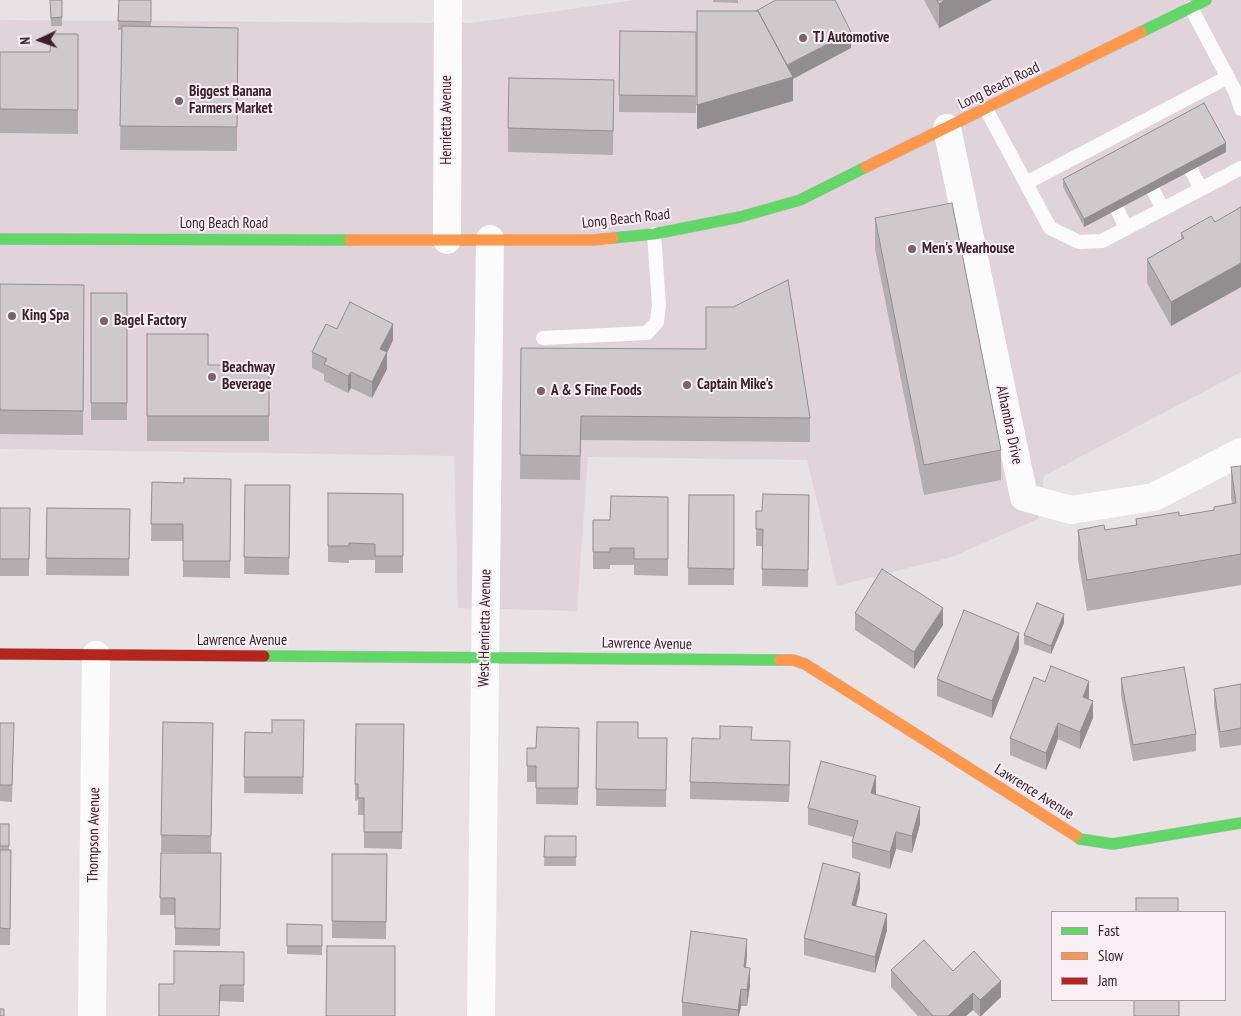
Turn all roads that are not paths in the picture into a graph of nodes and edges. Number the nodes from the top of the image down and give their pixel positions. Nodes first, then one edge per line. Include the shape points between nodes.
1 (448, 0) edge
2 (1206, 0) edge
3 (1191, 8) junction
4 (1228, 77) junction
5 (986, 109) junction
6 (1241, 109) edge
7 (947, 128) junction
8 (1241, 168) edge
9 (1191, 170) edge
10 (1026, 183) junction
11 (1153, 190) edge
12 (1201, 190) junction
13 (1117, 209) edge
14 (1163, 209) junction
15 (1126, 228) junction
16 (654, 234) junction
17 (0, 238) edge
18 (490, 239) junction
19 (447, 240) junction
20 (543, 338) dead end
21 (1241, 452) edge
22 (0, 654) edge
23 (96, 655) junction
24 (484, 657) junction
25 (1241, 823) edge
26 (92, 1016) edge
27 (481, 1016) edge

1 - 19 street, Henrietta Avenue
2 - 3 street, Long Beach Road
3 - 4 lane
3 - 5 street, Long Beach Road
4 - 6 lane
4 - 10 lane via 1164,118 1090,157
5 - 7 street, Long Beach Road
5 - 10 lane
7 - 16 street, Long Beach Road via 800,200 740,217
7 - 21 street, Alhambra Drive via 1024,497 1071,510 1154,497
8 - 12 lane
9 - 12 lane
10 - 15 lane via 1050,228 1079,242 1102,241
11 - 14 lane
12 - 14 lane
13 - 15 lane
14 - 15 lane
16 - 18 street, Long Beach Road via 592,240
16 - 20 lane via 659,305 657,322 647,334
17 - 19 street, Long Beach Road
18 - 19 street, Long Beach Road
18 - 24 street, West Henrietta Avenue
22 - 23 street, Lawrence Avenue
23 - 24 street, Lawrence Avenue
23 - 26 street, Thompson Avenue
24 - 25 street, Lawrence Avenue via 792,660 805,664 1080,839 1113,844
24 - 27 street, West Henrietta Avenue

